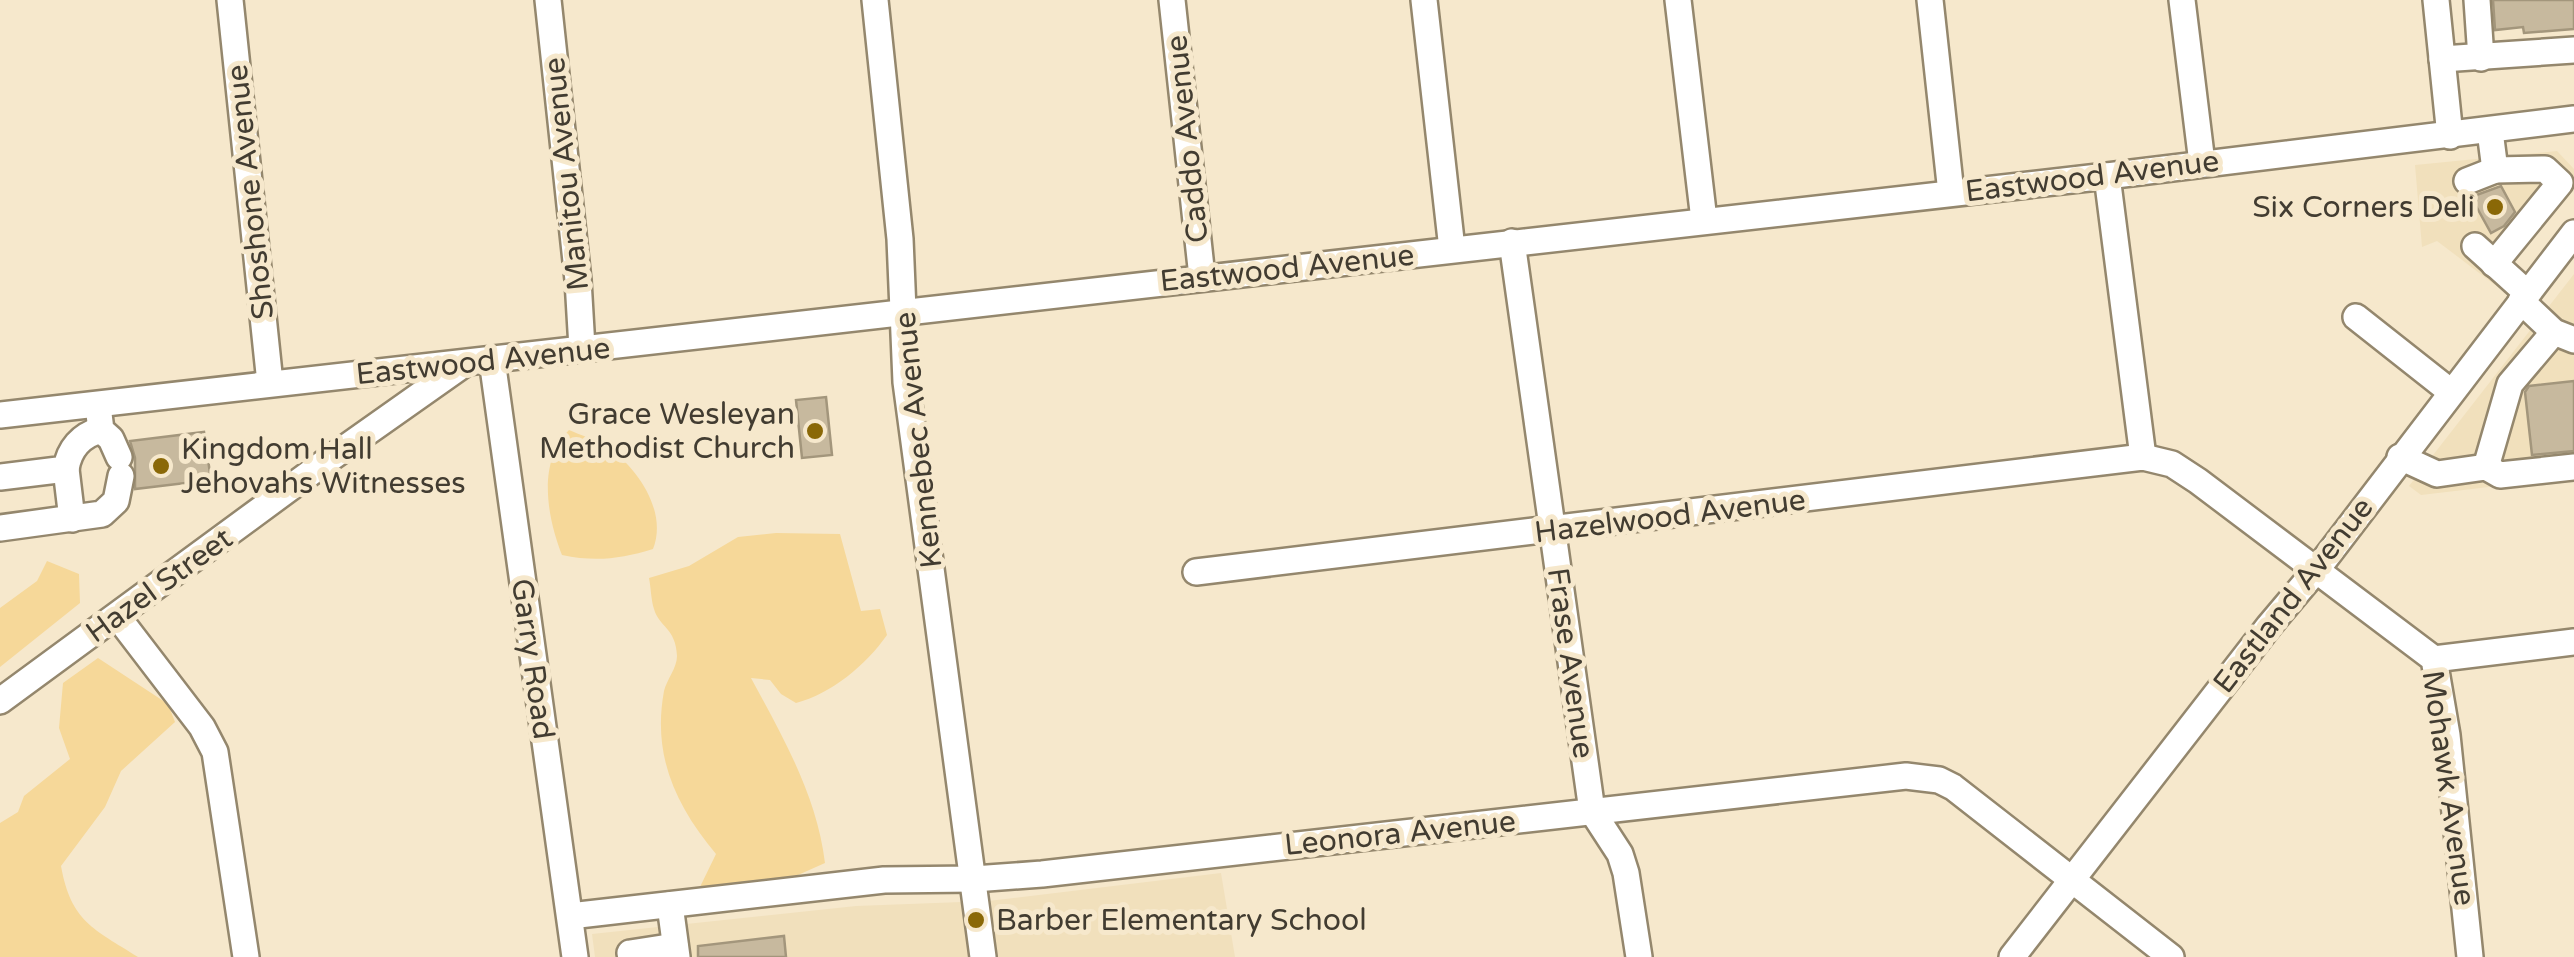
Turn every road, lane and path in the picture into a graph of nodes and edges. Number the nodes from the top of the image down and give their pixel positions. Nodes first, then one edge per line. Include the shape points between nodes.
1 (230, 0) edge
2 (548, 0) edge
3 (875, 0) edge
4 (1172, 0) edge
5 (1424, 0) edge
6 (1678, 0) edge
7 (1930, 0) edge
8 (2182, 0) edge
9 (2436, 0) edge
10 (2477, 0) edge
11 (2574, 50) edge
12 (2481, 58) junction
13 (2442, 60) junction
14 (2574, 119) edge
15 (2536, 125) junction
16 (2490, 130) junction
17 (2450, 136) junction
18 (2202, 162) junction
19 (2495, 170) junction
20 (2106, 176) junction
21 (2560, 181) edge
22 (2466, 182) dead end
23 (1951, 193) junction
24 (1704, 220) junction
25 (2529, 220) junction
26 (2569, 240) edge
27 (1512, 242) junction
28 (1452, 250) junction
29 (1202, 278) junction
30 (2524, 297) junction
31 (903, 312) junction
32 (2356, 318) dead end
33 (2564, 336) edge
34 (582, 348) junction
35 (492, 360) junction
36 (464, 364) junction
37 (270, 384) junction
38 (2451, 392) junction
39 (98, 404) junction
40 (0, 415) edge
41 (101, 430) junction
42 (2143, 457) junction
43 (2400, 457) junction
44 (2486, 467) junction
45 (2574, 467) edge
46 (66, 469) junction
47 (0, 478) edge
48 (72, 519) junction
49 (0, 528) edge
50 (1552, 531) junction
51 (2318, 568) junction
52 (1196, 572) dead end
53 (117, 616) junction
54 (2574, 642) edge
55 (2434, 659) junction
56 (0, 701) edge
57 (1592, 811) junction
58 (974, 879) junction
59 (2070, 882) junction
60 (670, 905) junction
61 (570, 916) junction
62 (676, 951) edge
63 (246, 957) edge
64 (574, 957) edge
65 (631, 957) edge
66 (983, 957) edge
67 (1638, 957) edge
68 (2012, 957) edge
69 (2171, 957) edge
70 (2470, 957) edge

1 - 37 street, Shoshone Avenue
2 - 34 street, Manitou Avenue
3 - 31 street, Kennebec Avenue
4 - 29 street, Caddo Avenue
5 - 28 street
6 - 24 street
7 - 23 street
8 - 18 street
9 - 13 street
10 - 12 street
11 - 12 street
12 - 13 street
13 - 17 street
14 - 15 street, Eastwood Avenue
15 - 16 street, Eastwood Avenue
15 - 21 street
16 - 17 street, Eastwood Avenue
16 - 19 street
17 - 18 street, Eastwood Avenue
18 - 20 street, Eastwood Avenue
19 - 21 street
19 - 22 street
20 - 23 street, Eastwood Avenue
20 - 42 street
21 - 25 street
23 - 24 street, Eastwood Avenue
24 - 27 street, Eastwood Avenue
25 - 26 street
25 - 30 street via 2485,255
26 - 30 street, Eastland Avenue
27 - 28 street, Eastwood Avenue
27 - 50 street, Frase Avenue
28 - 29 street, Eastwood Avenue
29 - 31 street, Eastwood Avenue
30 - 33 street
30 - 38 street, Eastland Avenue
31 - 34 street, Eastwood Avenue
31 - 58 street, Kennebec Avenue via 906,382
32 - 38 street
33 - 44 street via 2510,384
34 - 35 street, Eastwood Avenue
35 - 36 street, Eastwood Avenue
35 - 61 street, Garry Road
36 - 37 street, Eastwood Avenue
36 - 53 street, Hazel Street
37 - 39 street, Eastwood Avenue
38 - 43 street, Eastland Avenue
39 - 40 street, Eastwood Avenue
39 - 41 street
41 - 46 street via 80,440
41 - 48 street via 120,466 120,494 102,514
42 - 50 street, Hazelwood Avenue
42 - 51 street, Mohawk Avenue via 2172,464
43 - 44 street via 2436,474
43 - 51 street, Eastland Avenue
44 - 45 street via 2500,475
46 - 47 street
46 - 48 street
48 - 49 street
50 - 52 street, Hazelwood Avenue
50 - 57 street, Frase Avenue
51 - 55 street, Mohawk Avenue
51 - 59 street, Eastland Avenue
53 - 56 street, Hazel Street
53 - 63 street via 216,752
54 - 55 street
55 - 70 street, Mohawk Avenue
57 - 58 street, Leonora Avenue
57 - 59 street, Leonora Avenue via 1922,776 1953,788
57 - 67 street, Frase Avenue via 1626,873
58 - 60 street, Leonora Avenue via 884,880
58 - 66 street, Kennebec Avenue
59 - 68 street, Eastland Avenue
59 - 69 street, Leonora Avenue
60 - 61 street, Leonora Avenue
60 - 62 street
61 - 64 street, Garry Road
62 - 65 street

